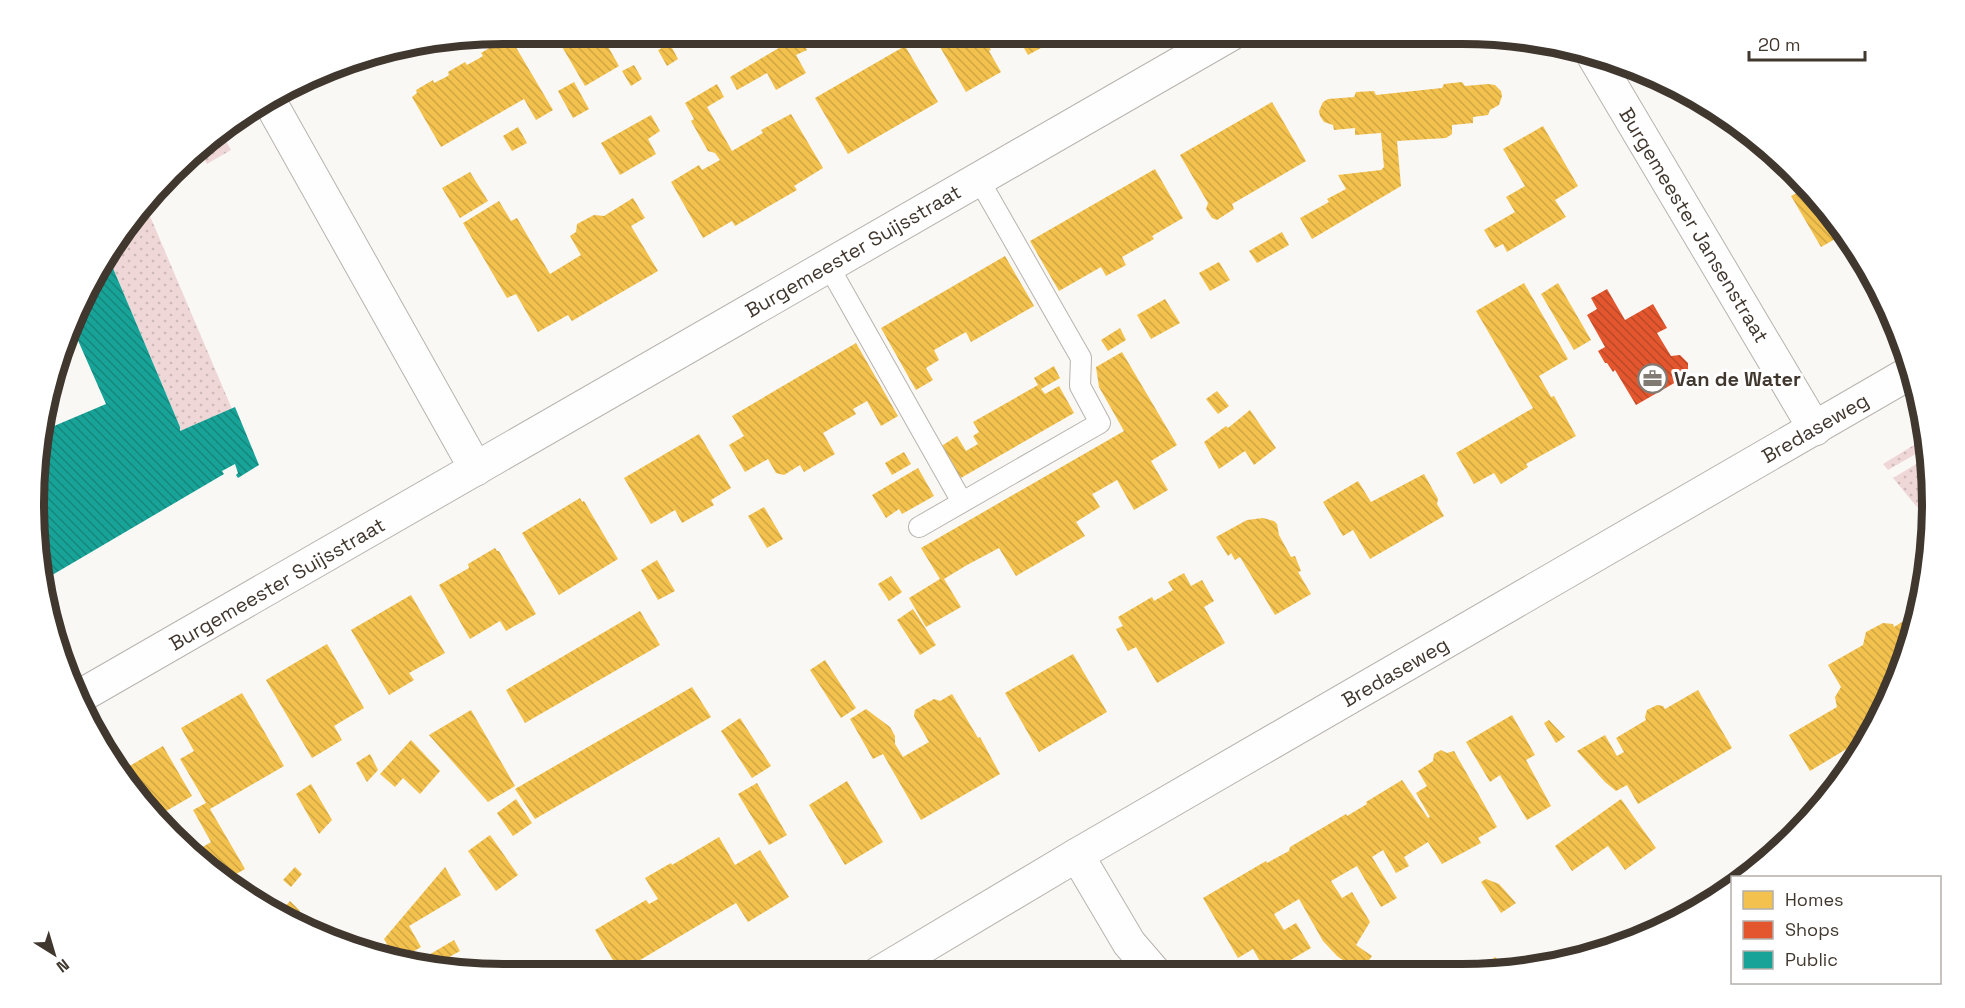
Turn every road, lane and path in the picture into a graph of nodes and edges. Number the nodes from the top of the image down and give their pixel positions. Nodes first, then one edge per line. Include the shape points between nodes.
1 (1213, 44) edge
2 (1600, 65) edge
3 (272, 106) edge
4 (978, 178) junction
5 (828, 265) junction
6 (1903, 377) edge
7 (1815, 429) junction
8 (476, 469) junction
9 (962, 502) junction
10 (919, 527) dead end
11 (85, 694) edge
12 (1077, 855) junction
13 (894, 964) edge
14 (1147, 964) edge

1 - 4 street, Burgemeester Suijsstraat
2 - 7 street, Burgemeester Jansenstraat
3 - 8 street
4 - 5 street, Burgemeester Suijsstraat
4 - 9 lane via 1081,358 1080,386 1100,423
5 - 8 street, Burgemeester Suijsstraat
5 - 9 lane
6 - 7 street, Bredaseweg
7 - 12 street, Bredaseweg
8 - 11 street, Burgemeester Suijsstraat
9 - 10 lane
12 - 13 street, Bredaseweg
12 - 14 street via 1129,944

